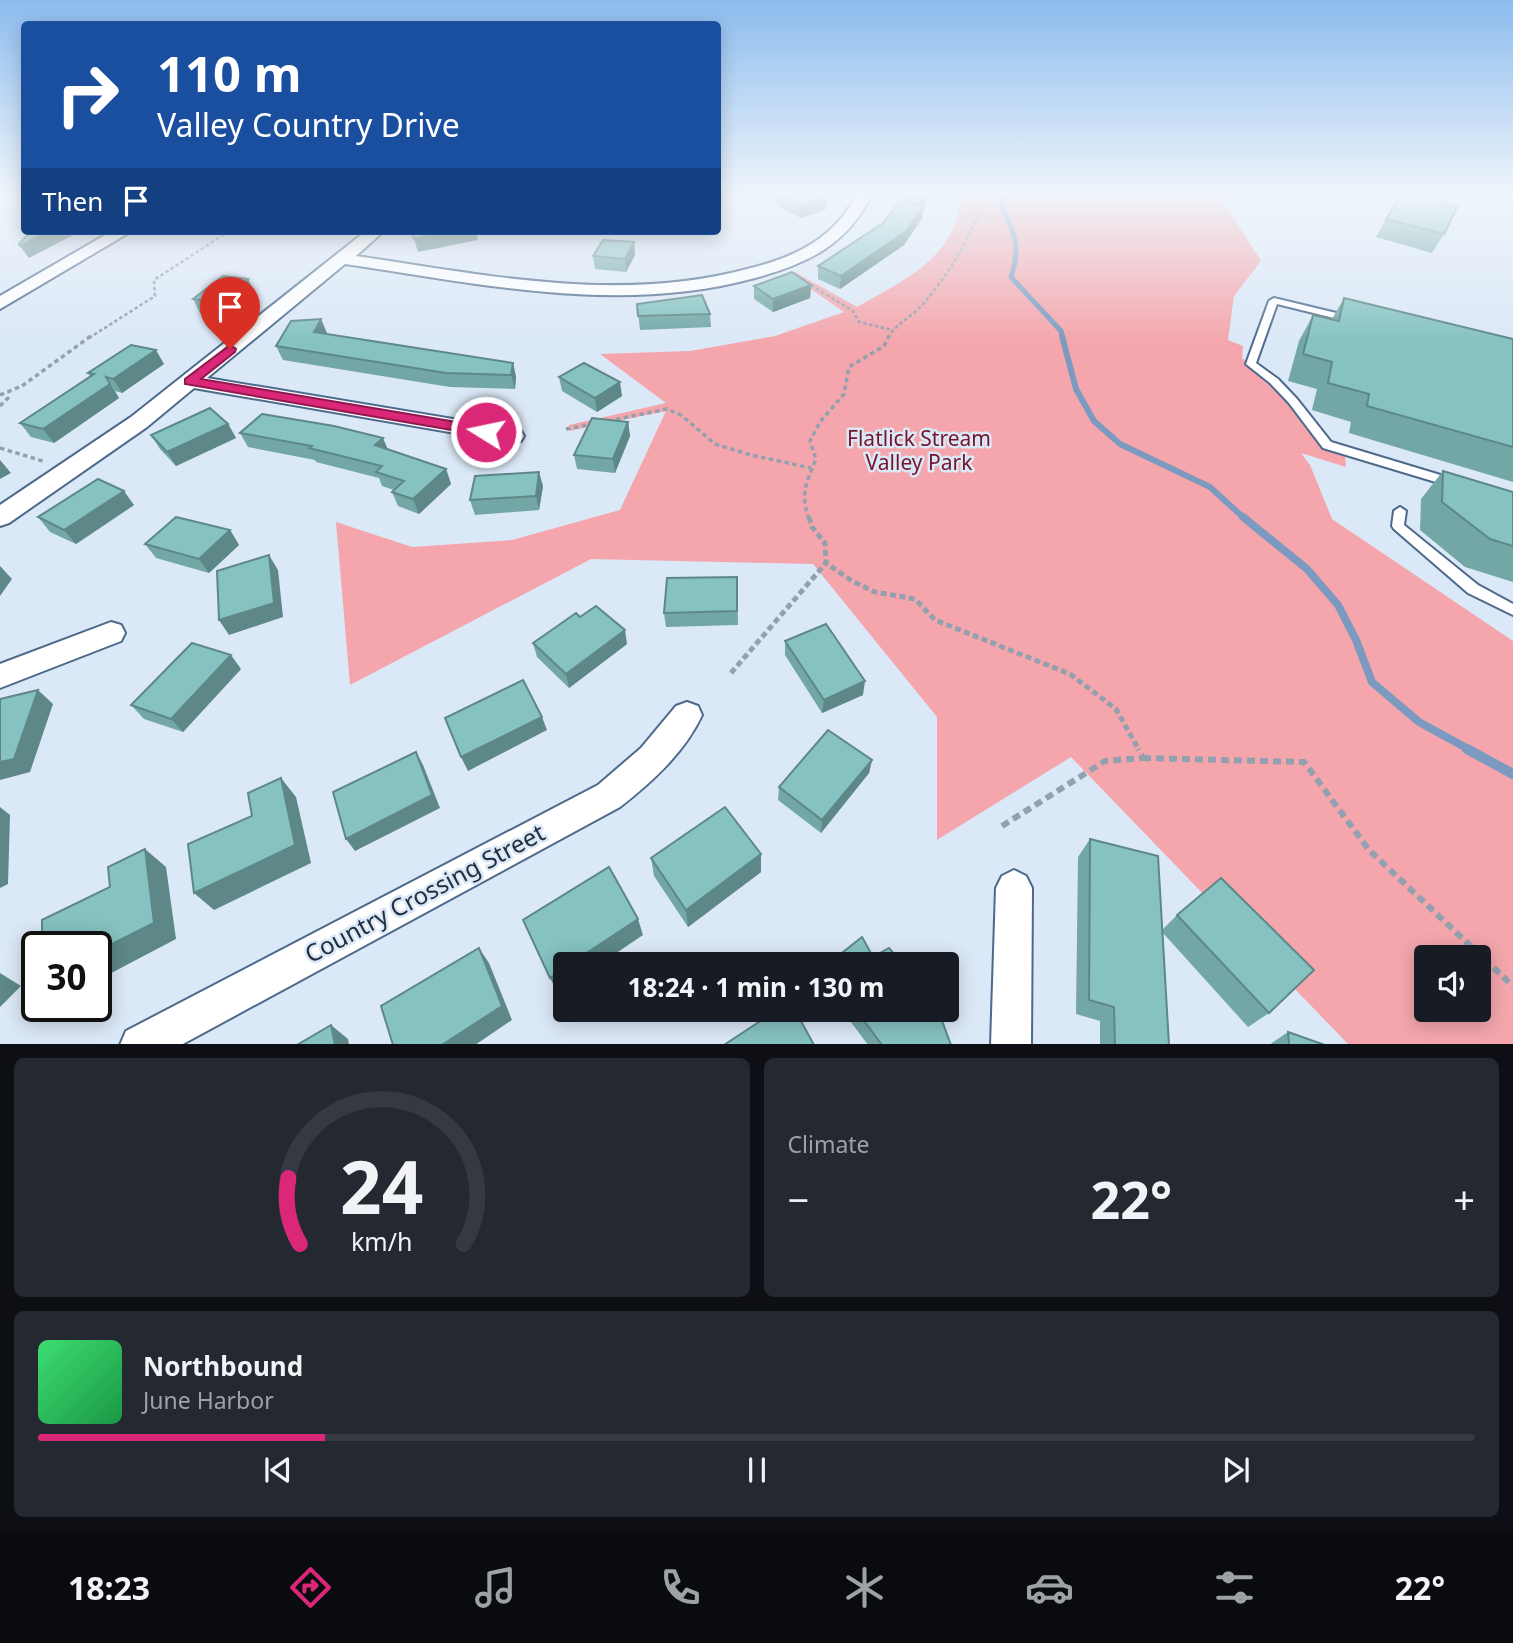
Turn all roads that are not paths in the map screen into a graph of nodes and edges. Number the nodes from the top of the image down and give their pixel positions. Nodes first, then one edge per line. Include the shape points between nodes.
1 (102, 244) edge
2 (361, 244) edge
3 (823, 244) edge
4 (343, 259) junction
5 (0, 304) edge
6 (1367, 324) edge
7 (190, 381) junction
8 (513, 436) dead end
9 (1460, 485) edge
10 (1400, 511) dead end
11 (0, 517) edge
12 (1513, 610) edge
13 (111, 633) dead end
14 (0, 676) edge
15 (687, 715) dead end
16 (1014, 887) dead end
17 (142, 1044) edge
18 (1011, 1044) edge

1 - 5 street
2 - 4 street
3 - 4 street via 761,273 702,286 637,292 580,290
4 - 7 street
6 - 9 lane via 1274,301 1251,364 1293,401 1327,445
7 - 8 street
7 - 11 street via 98,453
10 - 12 lane via 1398,526 1473,589
13 - 14 street
15 - 17 street, Country Crossing Street via 650,763 609,796
16 - 18 street

